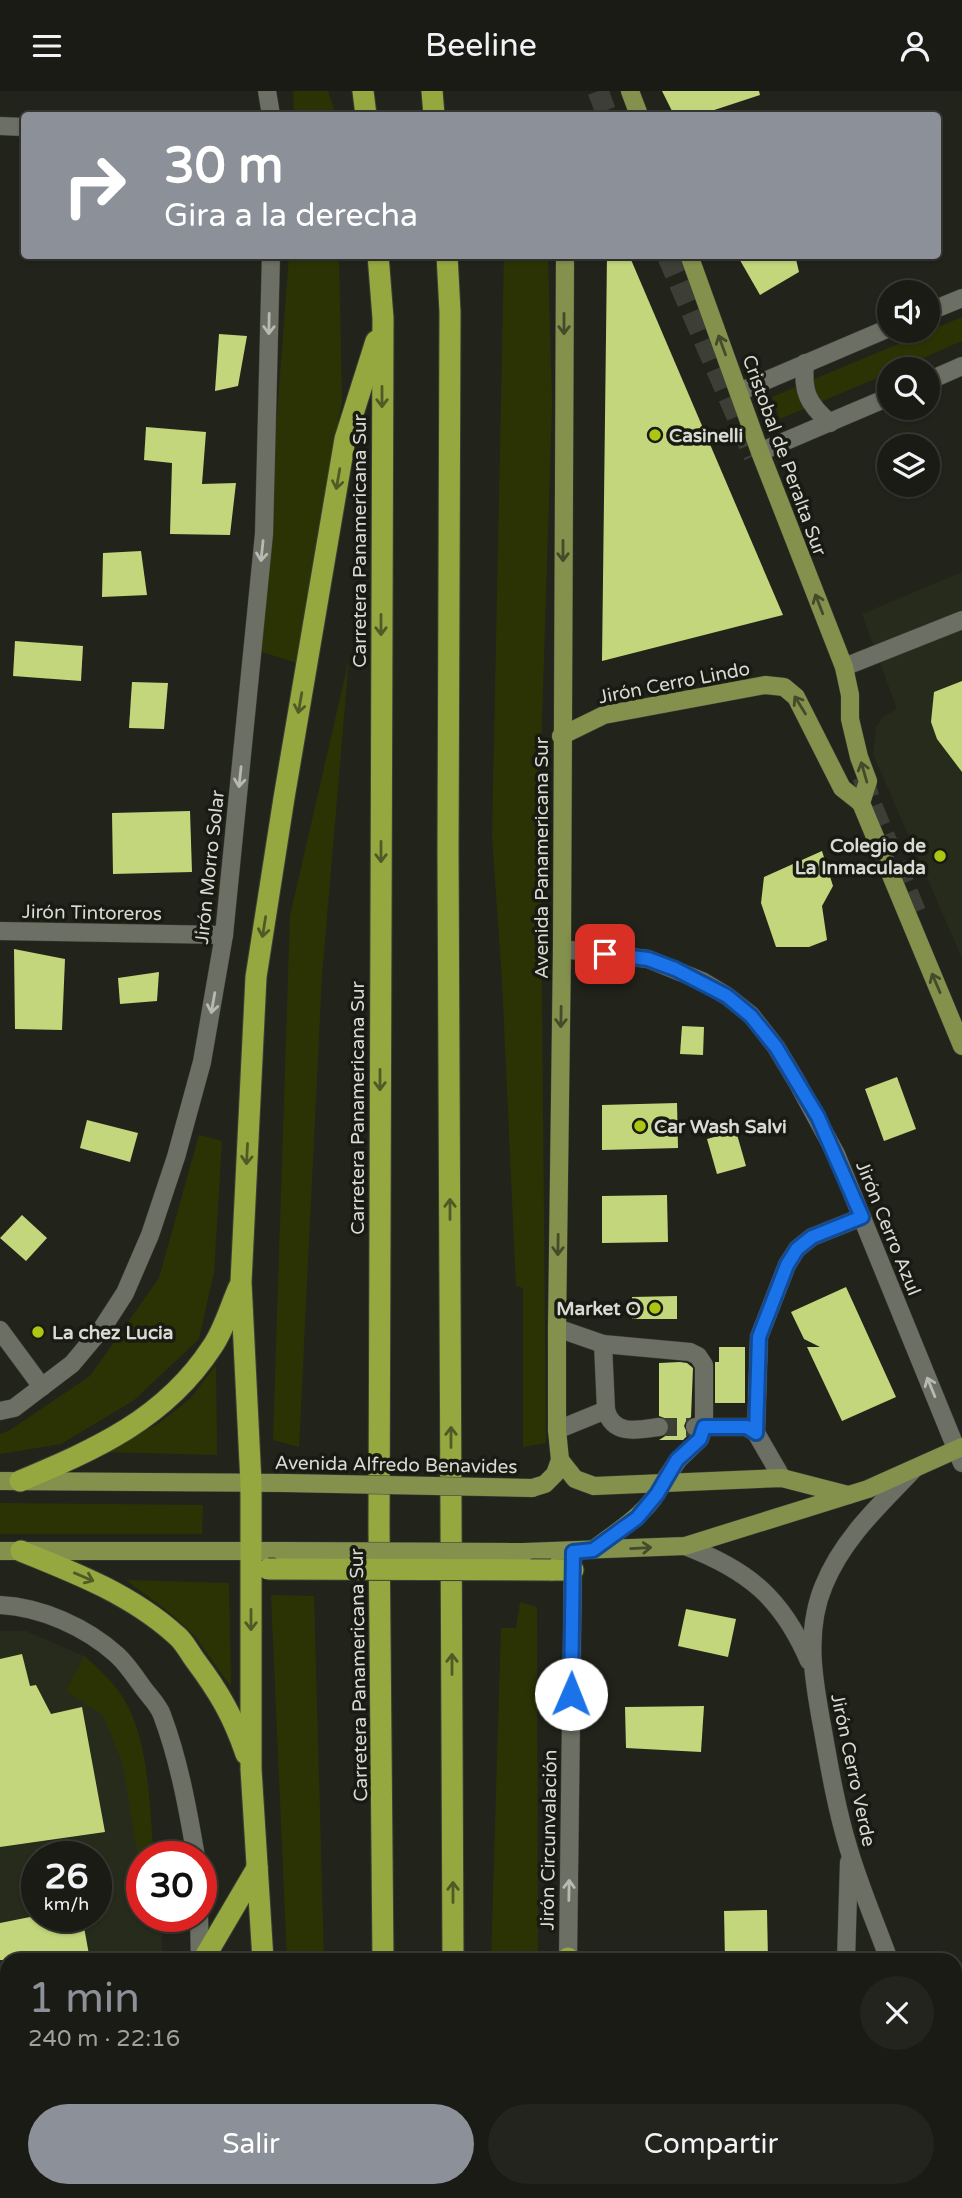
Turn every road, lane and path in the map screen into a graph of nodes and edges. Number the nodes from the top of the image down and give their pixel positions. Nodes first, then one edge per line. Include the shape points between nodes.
1 (267, 91) edge
2 (356, 91) edge
3 (363, 91) edge
4 (432, 91) edge
5 (630, 91) edge
6 (270, 112) edge
7 (365, 112) edge
8 (366, 112) edge
9 (434, 112) edge
10 (638, 112) edge
11 (0, 126) edge
12 (21, 127) edge
13 (271, 259) edge
14 (378, 259) edge
15 (447, 259) edge
16 (565, 259) edge
17 (690, 259) edge
18 (962, 298) edge
19 (940, 307) edge
20 (383, 319) junction
21 (877, 333) edge
22 (805, 363) junction
23 (962, 366) edge
24 (940, 376) edge
25 (739, 392) junction
26 (877, 402) edge
27 (830, 422) junction
28 (760, 453) junction
29 (962, 620) edge
30 (844, 667) junction
31 (561, 736) junction
32 (861, 803) junction
33 (0, 931) edge
34 (224, 935) junction
35 (562, 949) junction
36 (962, 1046) edge
37 (862, 1217) junction
38 (241, 1282) junction
39 (557, 1328) junction
40 (0, 1330) edge
41 (603, 1344) junction
42 (42, 1387) junction
43 (606, 1410) junction
44 (0, 1412) edge
45 (659, 1427) tunnel mouth
46 (698, 1427) junction
47 (557, 1430) junction
48 (756, 1433) junction
49 (960, 1454) edge
50 (560, 1460) junction
51 (914, 1469) junction
52 (782, 1478) junction
53 (10, 1481) edge
54 (251, 1483) junction
55 (662, 1484) junction
56 (848, 1495) junction
57 (685, 1546) junction
58 (593, 1550) junction
59 (10, 1551) edge
60 (573, 1561) junction
61 (256, 1563) junction
62 (0, 1605) edge
63 (812, 1667) junction
64 (251, 1769) junction
65 (193, 1841) edge
66 (849, 1852) junction
67 (257, 1868) junction
68 (200, 1932) edge
69 (202, 1953) edge
70 (206, 1953) edge
71 (263, 1953) edge
72 (383, 1953) edge
73 (453, 1953) edge
74 (568, 1953) edge
75 (846, 1953) edge
76 (886, 1953) edge

1 - 6 street
2 - 7 highway
3 - 8 highway
4 - 9 highway
5 - 10 main road
11 - 12 street
13 -> 34 street, Jirón Morro Solar via 264,534
14 - 20 highway, Carretera Panamericana Sur
73 -> 15 highway
16 -> 31 main road, Avenida Panamericana Sur
25 -> 17 main road, Cristobal de Peralta Sur
18 - 19 street
20 -> 38 highway via 345,439 257,977
20 -> 72 highway, Carretera Panamericana Sur via 379,1528
21 - 22 street
22 - 25 street
22 - 27 street via 808,397
23 - 24 street
25 - 28 main road, Cristobal de Peralta Sur
26 - 27 street
27 - 28 street
30 -> 28 main road, Cristobal de Peralta Sur
29 - 30 street
32 -> 30 main road, Cristobal de Peralta Sur via 868,781 850,719
32 -> 31 main road, Jirón Cerro Lindo via 842,788 796,697 784,687 765,685 604,715
31 - 35 main road, Avenida Panamericana Sur
36 -> 32 main road
33 - 34 street, Jirón Tintoreros
34 -> 42 street, Jirón Morro Solar via 202,1062 150,1235 125,1293 103,1327 72,1364
35 - 37 street, Jirón Cerro Azul via 648,959 702,981 751,1016 776,1047 818,1117
35 -> 39 main road, Avenida Panamericana Sur
37 - 48 street via 812,1237 787,1265 759,1337
49 -> 37 street, Jirón Cerro Azul
38 - 53 highway via 213,1346 176,1393 130,1429 74,1458
38 - 54 highway
39 - 41 street
39 - 47 main road, Avenida Panamericana Sur
40 - 42 street
41 - 43 street
41 - 46 street via 698,1356 704,1366
42 - 44 street, Jirón Morro Solar
43 - 45 street via 616,1426 629,1432
43 - 47 street
46 - 48 street via 747,1427
46 - 55 street via 700,1439 677,1460
47 - 50 main road, Avenida Panamericana Sur
48 - 52 street
49 - 51 main road
50 - 54 main road, Avenida Alfredo Benavides, bridge via 545,1484 532,1487
50 - 55 main road via 575,1479 594,1486
51 - 56 main road
51 - 63 street, Jirón Cerro Verde via 839,1553 822,1587 813,1629
52 - 55 main road
52 - 56 main road
53 - 54 main road, Avenida Alfredo Benavides
54 - 61 highway
55 - 58 main road via 637,1518
56 - 57 main road
58 -> 57 main road
57 - 63 street, Jirón Cerro Verde via 719,1559 750,1579 776,1604
58 - 60 main road
59 - 61 main road
59 -> 64 highway via 92,1580 177,1636 233,1718
60 - 61 highway, bridge via 551,1570
60 - 61 main road, bridge via 525,1552 281,1551
74 -> 60 street, Jirón Circunvalación
61 -> 64 highway
62 - 65 street via 47,1614 117,1655 161,1712
63 - 66 street, Jirón Cerro Verde
64 - 67 highway
66 - 75 street
66 - 76 street, Jirón Cerro Verde
67 - 70 highway
67 - 71 highway
68 - 69 street

